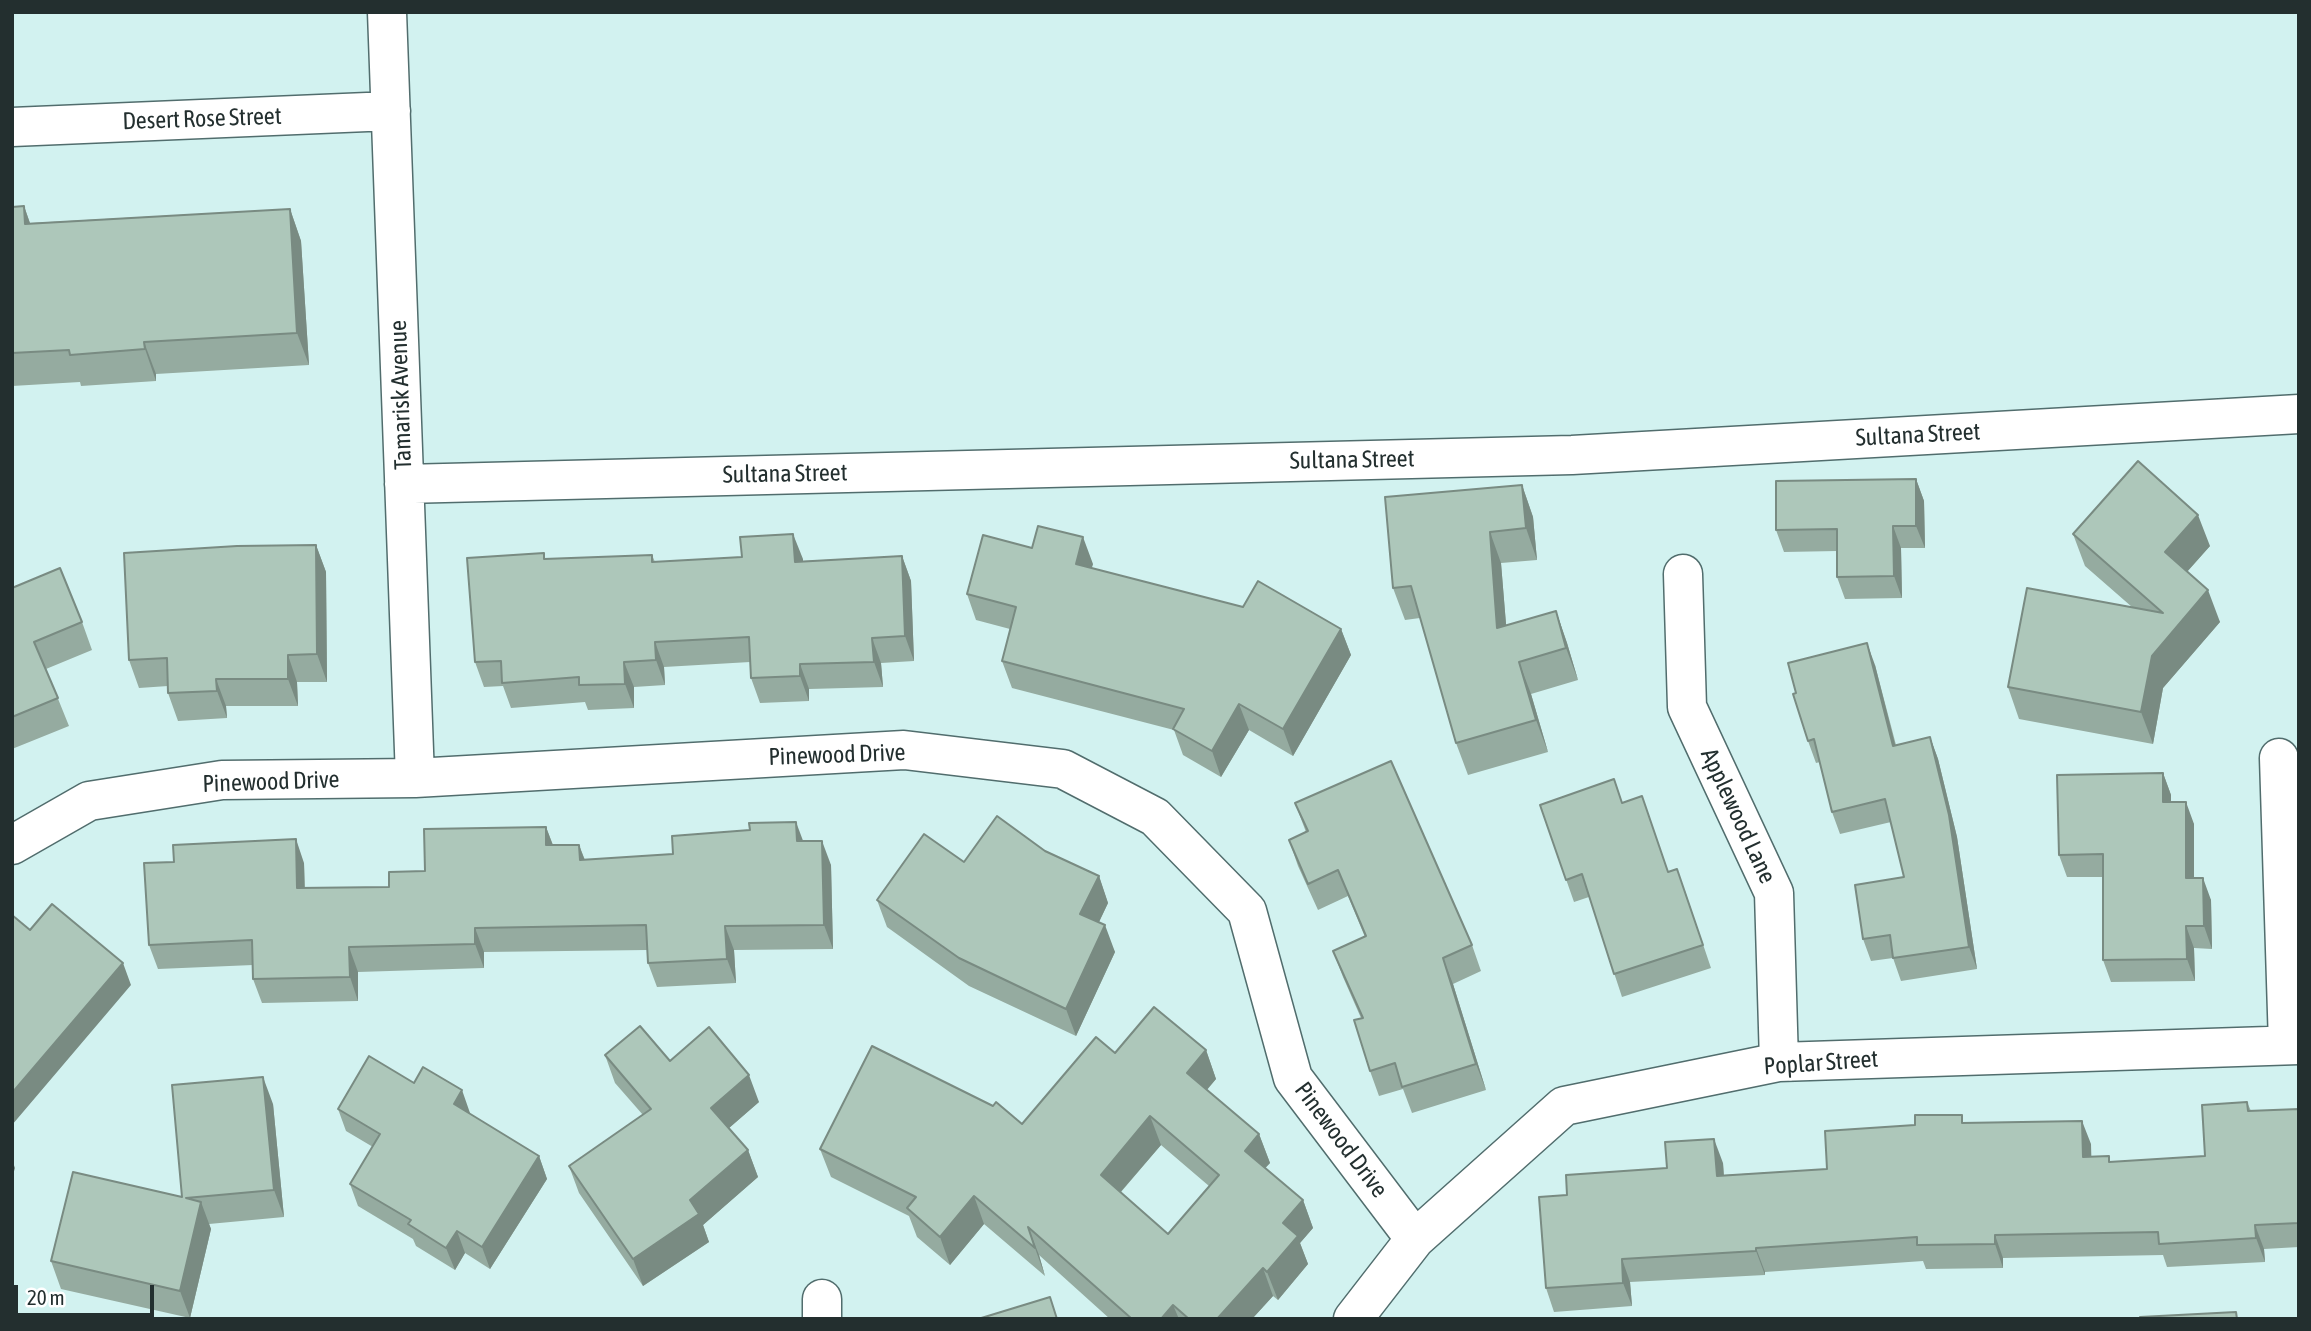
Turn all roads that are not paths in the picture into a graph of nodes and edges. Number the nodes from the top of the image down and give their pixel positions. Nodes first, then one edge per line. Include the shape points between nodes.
1 (387, 12) edge
2 (391, 111) junction
3 (12, 127) edge
4 (2299, 414) edge
5 (404, 484) junction
6 (1683, 574) dead end
7 (2279, 758) dead end
8 (415, 778) junction
9 (12, 845) edge
10 (2294, 1045) edge
11 (1779, 1062) junction
12 (1415, 1239) junction
13 (1353, 1319) edge

1 - 2 street, Tamarisk Avenue
2 - 3 street, Desert Rose Street
2 - 5 street, Tamarisk Avenue
4 - 5 street, Sultana Street via 1572,455
5 - 8 street, Tamarisk Avenue
6 - 11 street, Applewood Lane via 1687,707 1774,893
7 - 10 street
8 - 9 street, Pinewood Drive via 222,780 89,801
8 - 12 street, Pinewood Drive via 904,750 1063,768 1155,817 1247,911 1293,1078
10 - 11 street, Poplar Street
11 - 12 street, Poplar Street via 1564,1106
12 - 13 street, Poplar Street

